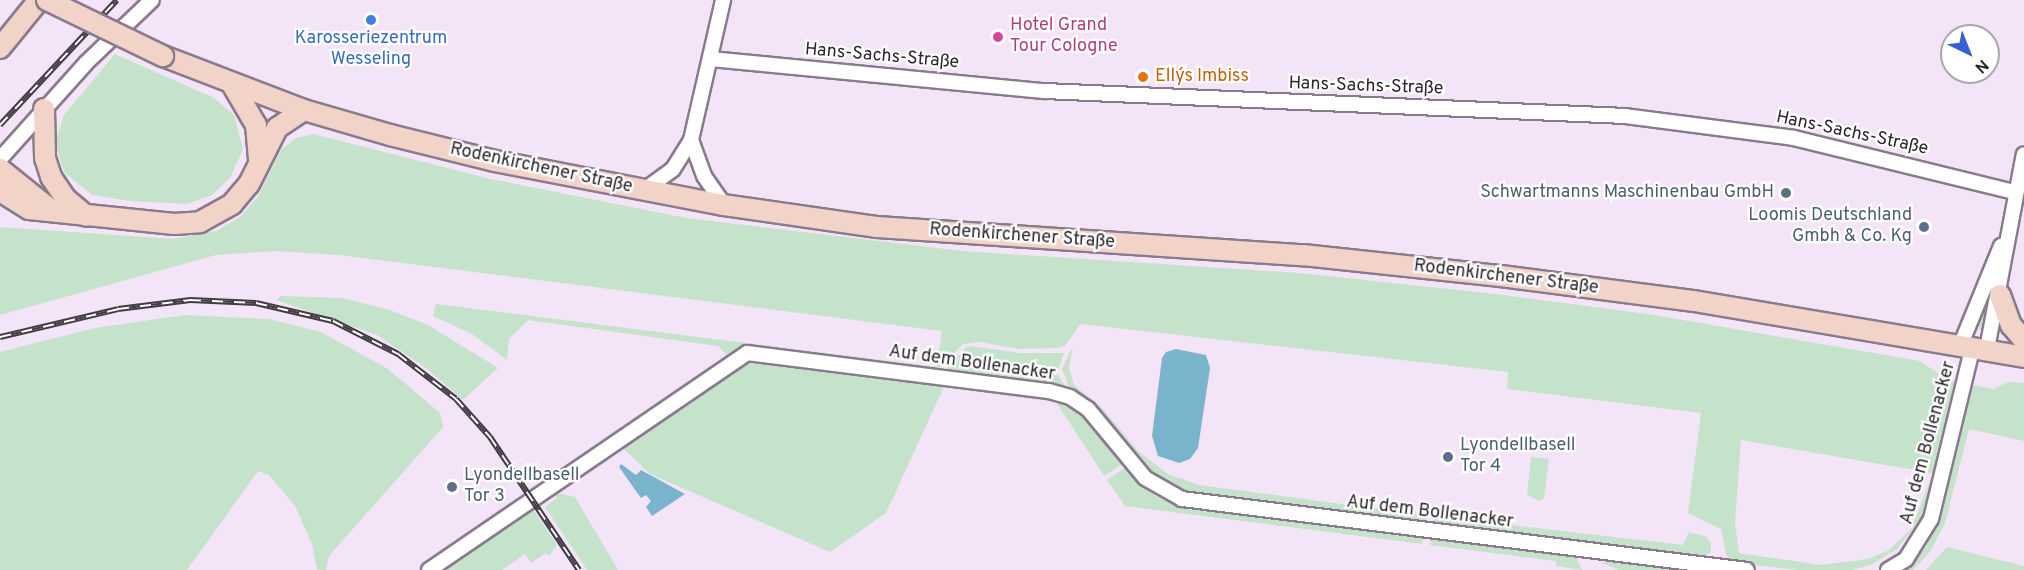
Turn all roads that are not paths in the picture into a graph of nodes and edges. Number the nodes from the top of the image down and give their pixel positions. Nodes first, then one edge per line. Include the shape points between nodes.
1 (39, 0) edge
2 (47, 0) edge
3 (152, 0) edge
4 (723, 0) edge
5 (0, 48) edge
6 (710, 59) junction
7 (232, 84) junction
8 (44, 109) junction
9 (304, 110) junction
10 (692, 140) junction
11 (2024, 154) edge
12 (0, 159) edge
13 (259, 159) junction
14 (0, 169) edge
15 (0, 191) edge
16 (643, 191) junction
17 (2014, 192) junction
18 (724, 205) junction
19 (52, 211) junction
20 (86, 216) junction
21 (2006, 233) junction
22 (2000, 296) junction
23 (2024, 340) edge
24 (1974, 346) junction
25 (2024, 357) edge
26 (429, 570) edge
27 (1747, 570) edge
28 (1888, 570) edge

1 - 5 main road
2 - 7 main road, Rodenkirchener Straße, bridge via 163,56
3 - 8 street
4 - 6 street
6 - 10 street
6 - 17 street, Hans-Sachs-Straße via 1044,91 1625,116 1794,138
7 - 9 main road, Rodenkirchener Straße
7 - 13 main road via 253,118
8 - 12 street
8 - 20 main road via 45,158 51,177 66,199
9 - 13 main road via 277,128
9 - 16 main road, Rodenkirchener Straße via 495,161
10 - 16 street via 673,169
10 - 18 street via 704,176
11 - 17 street
13 - 20 main road via 249,184 232,204 200,222 174,224
14 - 19 main road
15 - 19 main road via 29,208
16 - 18 main road, Rodenkirchener Straße
17 - 21 street
18 - 24 main road, Rodenkirchener Straße via 876,227 1303,255 1501,276 1694,301
19 - 20 main road
21 - 22 street
21 - 24 street
22 - 23 main road via 2011,324
22 - 24 street
24 - 25 main road, Rodenkirchener Straße
24 - 28 street, Auf dem Bollenacker via 1931,519 1906,559
26 - 27 street, Auf dem Bollenacker via 747,353 1049,391 1070,397 1088,409 1145,478 1182,499

